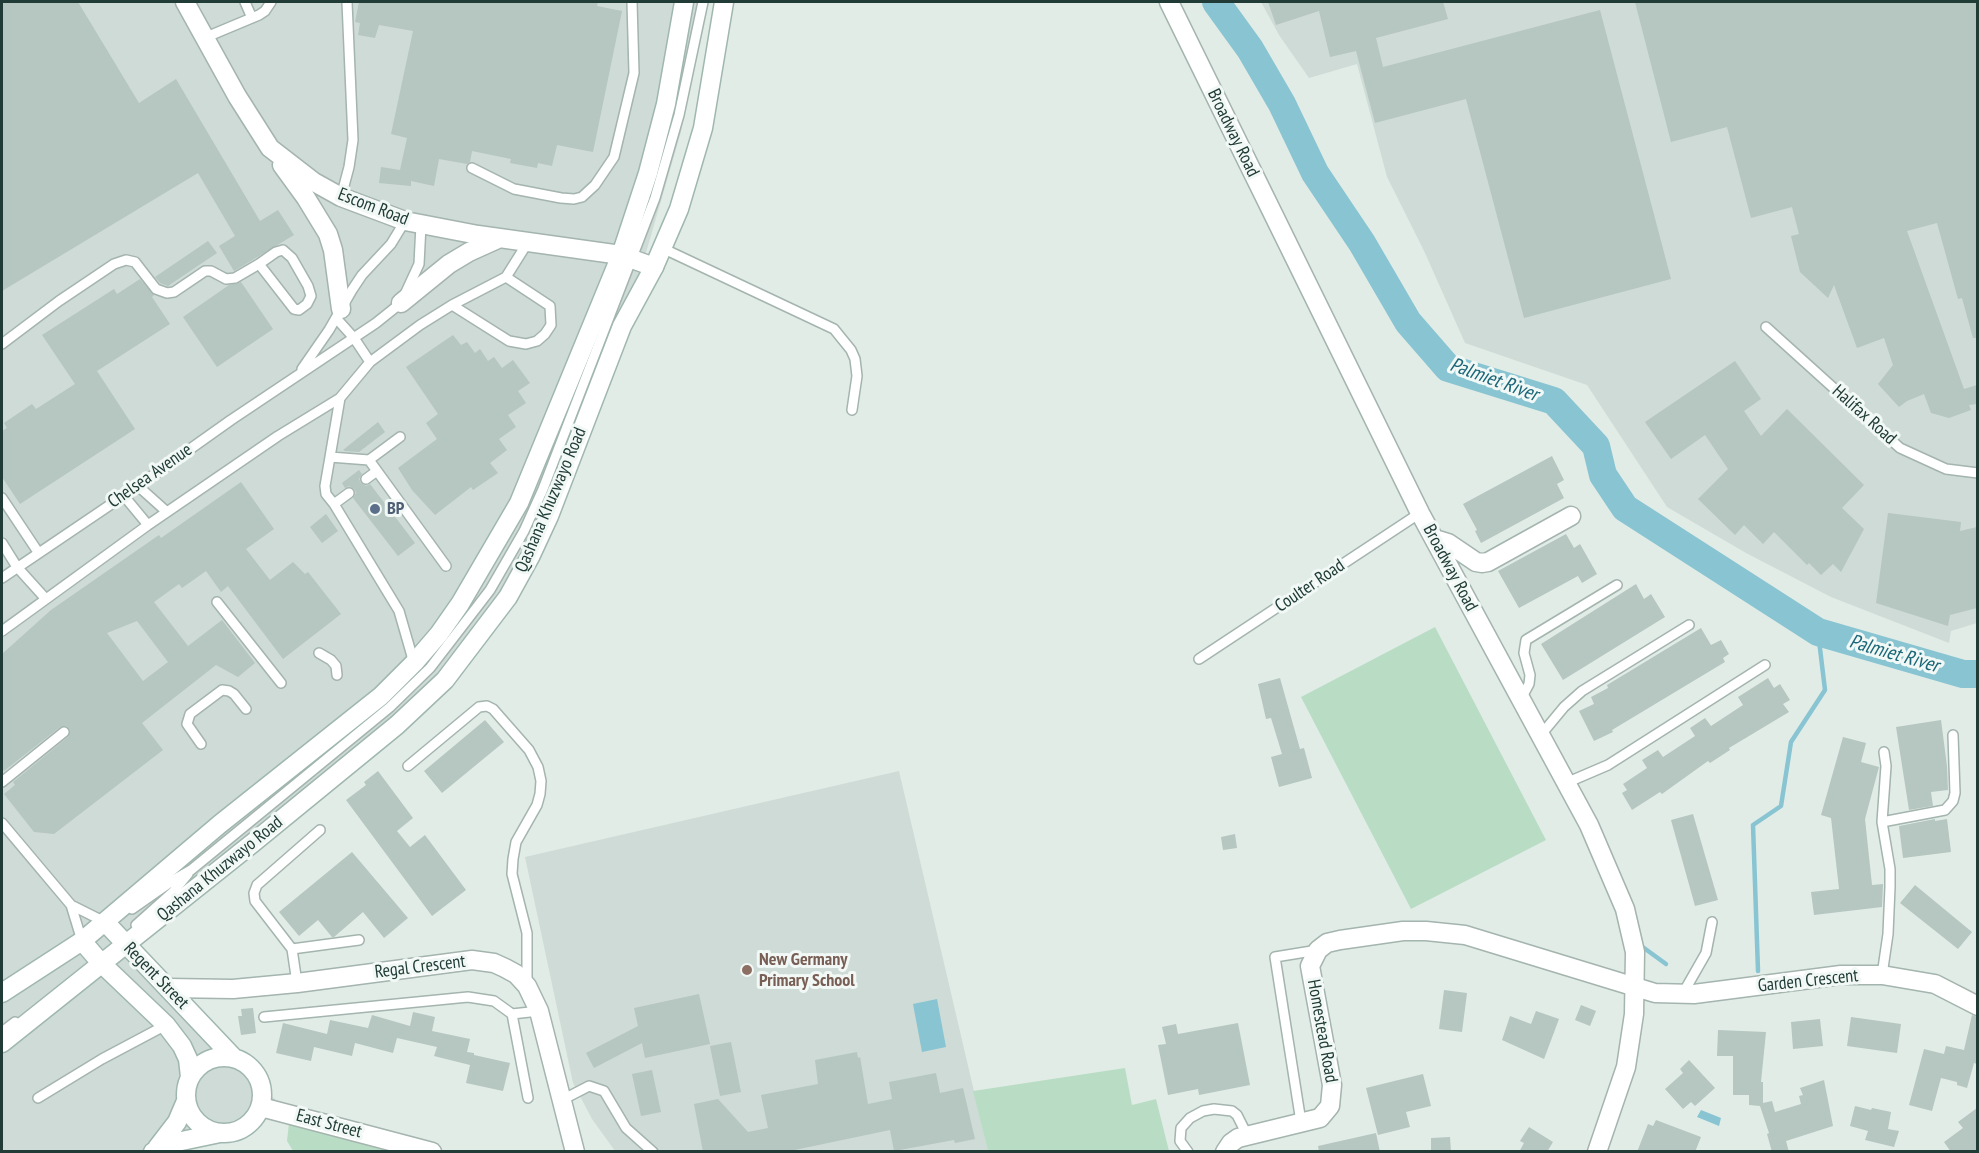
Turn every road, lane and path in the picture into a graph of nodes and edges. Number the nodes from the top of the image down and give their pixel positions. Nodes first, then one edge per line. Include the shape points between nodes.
1 (185, 2) edge
2 (245, 2) edge
3 (271, 2) edge
4 (347, 2) edge
5 (629, 2) edge
6 (684, 2) edge
7 (703, 2) edge
8 (724, 2) edge
9 (1169, 2) edge
10 (252, 18) junction
11 (204, 38) junction
12 (270, 148) junction
13 (472, 168) dead end
14 (341, 197) junction
15 (413, 223) junction
16 (500, 238) junction
17 (528, 242) junction
18 (662, 248) junction
19 (626, 257) junction
20 (259, 264) junction
21 (654, 267) junction
22 (506, 277) junction
23 (401, 303) junction
24 (452, 305) junction
25 (339, 313) junction
26 (1766, 327) dead end
27 (354, 338) junction
28 (2, 344) edge
29 (370, 362) junction
30 (299, 374) junction
31 (340, 398) junction
32 (852, 410) dead end
33 (399, 437) dead end
34 (330, 457) junction
35 (369, 460) junction
36 (377, 471) junction
37 (1977, 473) edge
38 (366, 480) dead end
39 (138, 486) junction
40 (349, 493) dead end
41 (124, 496) junction
42 (2, 498) edge
43 (334, 504) junction
44 (168, 512) junction
45 (1420, 513) junction
46 (1571, 516) dead end
47 (148, 525) junction
48 (1435, 539) junction
49 (2, 543) edge
50 (38, 552) junction
51 (446, 566) dead end
52 (17, 567) junction
53 (2, 578) edge
54 (1617, 585) dead end
55 (45, 598) junction
56 (217, 602) dead end
57 (1689, 625) dead end
58 (2, 631) edge
59 (319, 653) dead end
60 (1199, 659) dead end
61 (414, 663) junction
62 (1764, 665) dead end
63 (337, 675) dead end
64 (281, 683) dead end
65 (1520, 699) junction
66 (246, 709) dead end
67 (64, 732) dead end
68 (1953, 735) dead end
69 (1540, 736) junction
70 (201, 744) dead end
71 (1884, 752) dead end
72 (408, 766) dead end
73 (2, 782) edge
74 (1566, 783) junction
75 (1882, 822) junction
76 (2, 823) edge
77 (320, 830) dead end
78 (191, 870) junction
79 (71, 905) junction
80 (1712, 922) dead end
81 (115, 933) junction
82 (359, 940) dead end
83 (292, 949) junction
84 (1318, 950) junction
85 (91, 952) junction
86 (1882, 975) junction
87 (297, 983) junction
88 (527, 986) junction
89 (168, 988) junction
90 (1634, 988) junction
91 (2, 993) edge
92 (1682, 995) junction
93 (2, 1001) edge
94 (1977, 1006) edge
95 (539, 1011) junction
96 (512, 1014) junction
97 (264, 1017) dead end
98 (166, 1025) junction
99 (2, 1032) edge
100 (2, 1043) edge
101 (233, 1057) junction
102 (190, 1077) junction
103 (38, 1098) dead end
104 (528, 1098) dead end
105 (562, 1100) junction
106 (186, 1101) junction
107 (261, 1107) junction
108 (1300, 1122) junction
109 (222, 1133) junction
110 (1247, 1135) junction
111 (153, 1151) edge
112 (432, 1152) edge
113 (575, 1152) edge
114 (653, 1152) edge
115 (1188, 1152) edge
116 (1225, 1152) edge
117 (1597, 1152) edge

1 - 11 street, Escom Road
2 - 10 lane
3 - 10 lane via 265,11
4 - 14 lane via 353,140
5 - 13 lane via 634,73 614,157 595,185 582,197 561,198 514,189
6 - 19 street, Qashana Khuzwayo Road via 666,104
7 - 19 lane via 669,154
8 - 18 street, Qashana Khuzwayo Road via 704,128 680,209
9 - 45 street, Broadway Road
10 - 11 lane
11 - 12 street, Escom Road
12 - 14 street, Escom Road
12 - 25 street via 328,234
14 - 15 street, Escom Road
15 - 16 street, Escom Road
15 - 23 lane, Chelsea Avenue via 419,264
15 - 25 lane, Chelsea Avenue via 362,275
16 - 17 street, Escom Road
16 - 23 street via 449,264
17 - 19 street, Escom Road
17 - 22 lane
18 - 21 street, Qashana Khuzwayo Road
18 - 32 lane via 834,329 855,359
19 - 21 street, Escom Road
19 - 61 street, Qashana Khuzwayo Road via 519,503 460,604
19 - 78 lane via 543,489 505,566 474,614 430,668 390,707
20 - 20 lane via 294,309 307,304 308,286 287,252 278,250
20 - 28 lane via 230,279 205,271 167,293 156,289 135,261 121,261
21 - 81 street, Qashana Khuzwayo Road via 622,326 530,557 508,597 445,680 397,725
22 - 24 lane
22 - 24 lane via 550,306 551,325 537,341 509,341
23 - 27 lane, Chelsea Avenue
24 - 29 lane
25 - 27 lane
25 - 30 lane, Chelsea Avenue
26 - 37 lane, Halifax Road via 1900,448 1946,469
27 - 29 lane
27 - 30 lane, Chelsea Avenue
29 - 31 lane
30 - 39 lane, Chelsea Avenue
31 - 34 lane
31 - 44 lane
33 - 35 lane
34 - 35 lane
34 - 43 lane via 325,486
35 - 36 lane
36 - 38 lane
36 - 51 lane
39 - 41 lane, Chelsea Avenue
39 - 44 lane
40 - 43 lane
41 - 47 lane
41 - 50 lane, Chelsea Avenue
42 - 50 lane
43 - 61 lane via 399,611
44 - 47 lane
45 - 48 street, Broadway Road
45 - 60 lane, Coulter Road
46 - 48 street via 1488,562 1476,562
47 - 55 lane
48 - 65 street, Broadway Road
49 - 52 lane
50 - 52 lane, Chelsea Avenue
52 - 53 lane, Chelsea Avenue
52 - 55 lane
54 - 65 lane via 1526,640 1524,653 1530,675
55 - 58 lane
56 - 64 lane
57 - 69 lane via 1582,691
59 - 63 lane via 336,666
61 - 81 street, Qashana Khuzwayo Road via 381,696 220,824
62 - 74 lane via 1608,765
65 - 69 street, Broadway Road
66 - 70 lane via 234,694 222,690 190,714 187,724
67 - 73 lane
68 - 75 lane via 1953,801 1945,810
69 - 74 street, Broadway Road
71 - 75 lane
72 - 88 lane via 479,707 493,709 529,750 538,767 540,794 516,842 512,874 527,933
74 - 90 street, Broadway Road via 1589,825 1625,909 1635,952
75 - 86 lane via 1890,887
76 - 79 lane, Regent Street
77 - 83 lane via 257,885 254,893 255,901
78 - 81 lane via 165,885
78 - 81 lane via 174,891
79 - 81 lane, Regent Street
79 - 85 lane, Regent Street
80 - 92 lane via 1706,953
81 - 85 street, Qashana Khuzwayo Road
81 - 85 street, Qashana Khuzwayo Road
81 - 89 street, Regent Street
82 - 83 lane
83 - 87 lane
84 - 90 street via 1340,940 1402,931 1447,933 1488,941
84 - 108 street, Homestead Road via 1310,966 1332,1098 1327,1113
84 - 108 lane via 1275,957
85 - 91 street, Qashana Khuzwayo Road
85 - 93 lane
85 - 98 street, Regent Street
85 - 99 lane via 51,996
85 - 100 street, Qashana Khuzwayo Road
86 - 92 street, Garden Crescent via 1841,975
86 - 94 street, Garden Crescent via 1935,984
87 - 88 street, Regal Crescent via 472,960 506,968
87 - 89 street, Regal Crescent via 233,989
88 - 95 street, Regal Crescent
89 - 101 street, Regent Street
90 - 92 street, Garden Crescent
90 - 117 street, Broadway Road via 1626,1067
95 - 96 lane
95 - 105 street, Regal Crescent
96 - 97 lane via 494,1001 468,997
96 - 104 lane
98 - 102 street, Regent Street via 183,1046
98 - 103 lane
101 - 102 street via 208,1059
101 - 107 street via 245,1062 258,1076 263,1094
102 - 106 street
105 - 113 street, Regal Crescent
105 - 114 lane via 589,1086 604,1091 626,1128
106 - 109 street via 198,1123
106 - 111 street via 177,1122
107 - 109 street via 246,1126
107 - 112 street, East Street
108 - 110 street, Homestead Road
109 - 111 street
110 - 115 lane via 1232,1111 1203,1111 1181,1128 1180,1141
110 - 116 street, Homestead Road via 1231,1143

